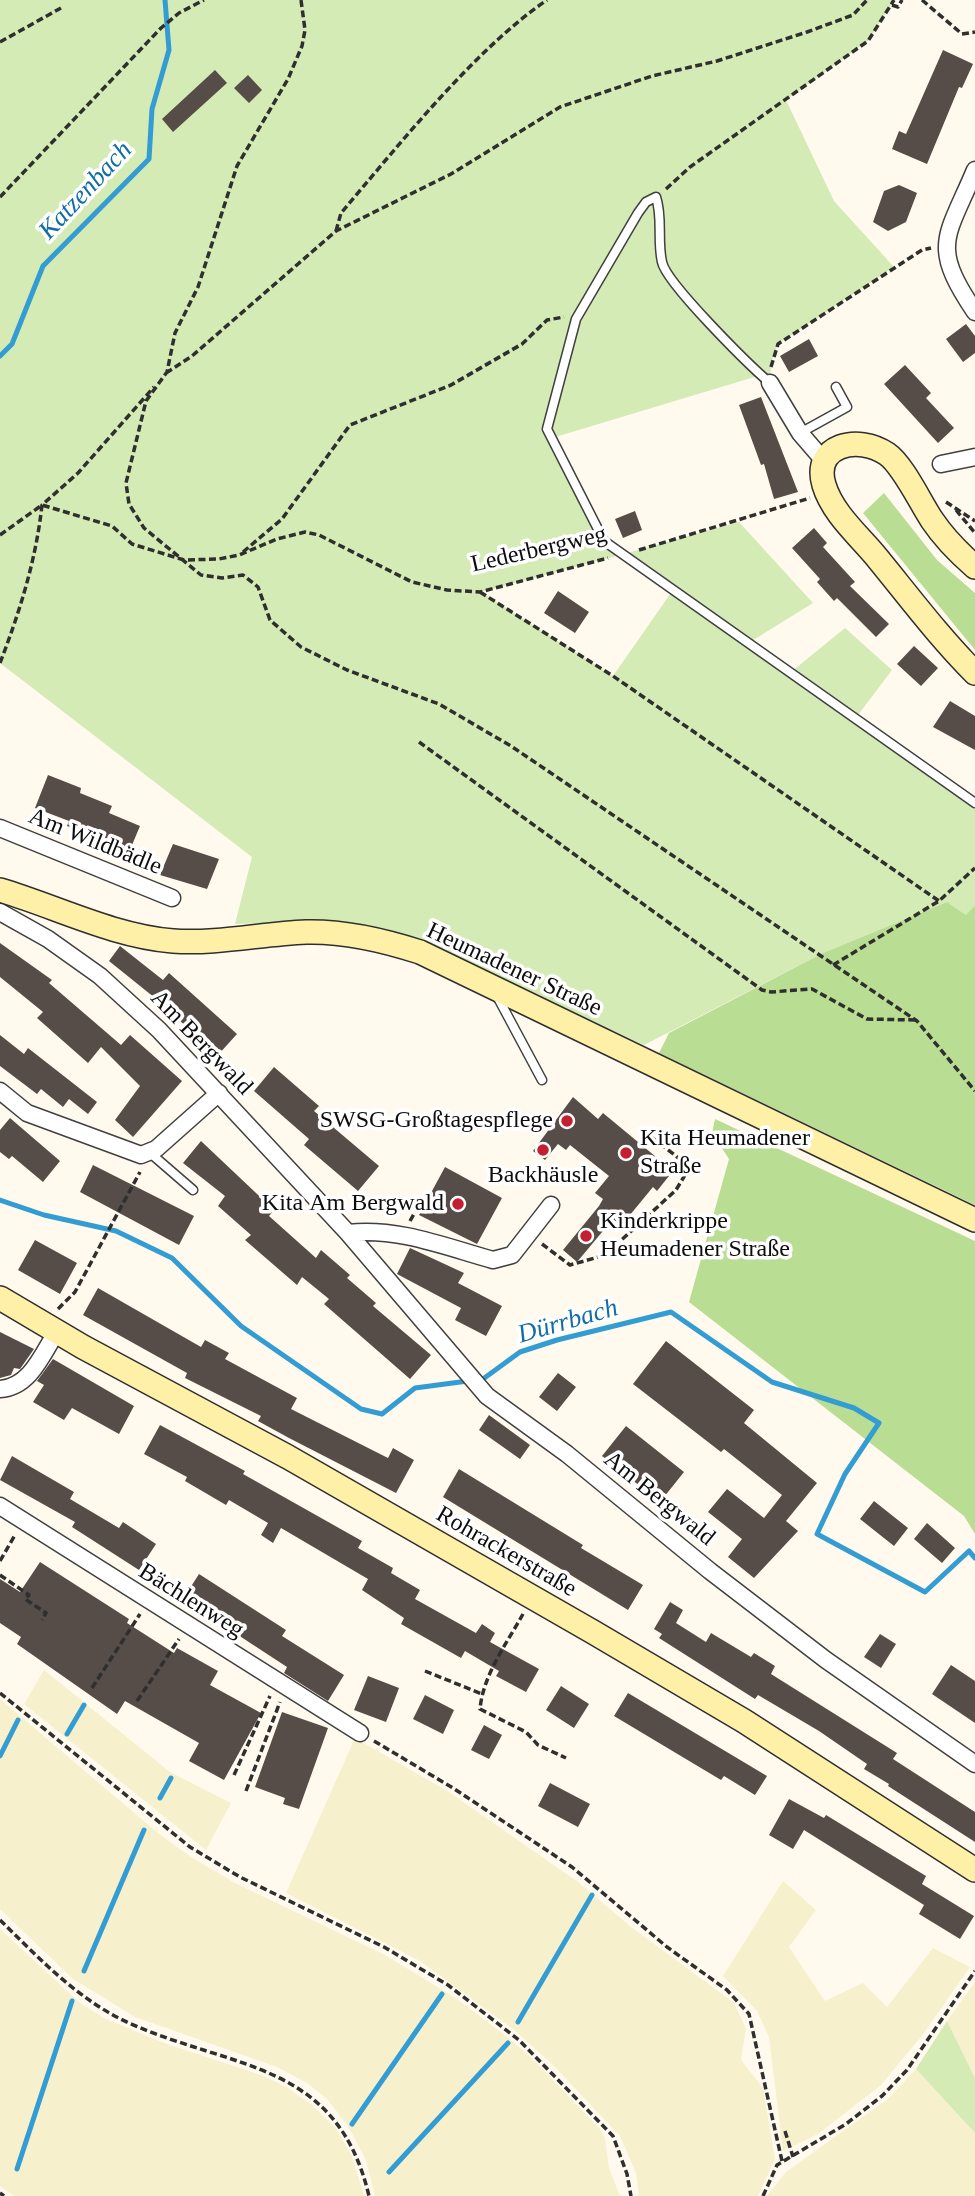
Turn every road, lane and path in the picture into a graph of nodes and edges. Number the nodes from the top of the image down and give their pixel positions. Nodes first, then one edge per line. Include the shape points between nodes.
1 (204, 0) edge
2 (301, 0) edge
3 (547, 0) edge
4 (867, 0) edge
5 (902, 0) edge
6 (922, 0) edge
7 (893, 2) edge
8 (61, 8) dead end
9 (975, 32) edge
10 (0, 42) edge
11 (975, 170) edge
12 (0, 197) edge
13 (656, 197) junction
14 (336, 231) junction
15 (944, 246) junction
16 (975, 312) edge
17 (576, 319) junction
18 (167, 372) junction
19 (769, 383) junction
20 (836, 387) dead end
21 (800, 433) junction
22 (975, 457) edge
23 (825, 462) junction
24 (941, 464) dead end
25 (42, 505) junction
26 (953, 506) dead end
27 (785, 508) dead end
28 (975, 533) edge
29 (0, 535) edge
30 (239, 555) junction
31 (620, 555) junction
32 (184, 560) junction
33 (975, 567) edge
34 (480, 592) junction
35 (0, 663) edge
36 (975, 673) edge
37 (419, 742) dead end
38 (975, 803) edge
39 (0, 828) edge
40 (975, 868) edge
41 (0, 890) edge
42 (172, 898) dead end
43 (939, 901) junction
44 (0, 912) edge
45 (833, 965) junction
46 (491, 987) junction
47 (917, 1021) junction
48 (542, 1080) dead end
49 (0, 1091) edge
50 (975, 1091) edge
51 (219, 1093) junction
52 (647, 1134) dead end
53 (145, 1154) junction
54 (193, 1190) dead end
55 (423, 1198) dead end
56 (551, 1205) dead end
57 (975, 1220) edge
58 (348, 1233) junction
59 (529, 1234) junction
60 (403, 1235) junction
61 (0, 1298) edge
62 (50, 1327) junction
63 (0, 1389) edge
64 (0, 1506) edge
65 (24, 1521) junction
66 (0, 1561) edge
67 (0, 1575) edge
68 (533, 1597) junction
69 (150, 1602) junction
70 (42, 1620) dead end
71 (189, 1626) junction
72 (425, 1671) dead end
73 (274, 1680) junction
74 (92, 1688) dead end
75 (0, 1693) edge
76 (481, 1694) junction
77 (137, 1701) dead end
78 (286, 1704) dead end
79 (360, 1732) joint
80 (566, 1758) dead end
81 (975, 1764) edge
82 (234, 1775) dead end
83 (246, 1791) dead end
84 (975, 1871) edge
85 (0, 1920) edge
86 (975, 1971) edge
87 (785, 2131) dead end
88 (793, 2157) junction
89 (782, 2161) junction
90 (0, 2193) edge
91 (4, 2196) edge
92 (369, 2196) edge
93 (631, 2196) edge
94 (763, 2196) edge

1 - 12 path via 161,28
2 - 18 path via 302,46 237,166 198,287 175,333
3 - 14 path via 484,55 425,117 341,213
4 - 14 path via 853,15 807,32 559,107 451,174
5 - 7 path via 898,7
6 - 9 path via 962,34
7 - 13 path via 868,41 690,167
8 - 10 path
11 - 15 street
13 - 17 lane via 638,213
13 - 19 lane via 661,211 662,264 709,323
14 - 18 path via 192,356
15 - 16 street via 948,266
15 - 19 path via 922,250 778,344
17 - 30 path via 548,320 522,344 451,385 350,425 282,519
17 - 31 lane via 547,429 604,541
18 - 25 path via 78,473
18 - 32 path via 146,401 126,483 128,504 144,528
19 - 21 street
20 - 21 lane via 847,407
21 - 23 street
22 - 24 street
23 - 33 main road via 837,448 852,442 872,444 891,456 934,523
23 - 36 main road via 824,483 838,510
25 - 29 path
25 - 32 path, Lederbergweg via 111,526 132,544
25 - 35 path via 22,606
26 - 28 path
27 - 31 path, Lederbergweg
30 - 32 path, Lederbergweg
30 - 34 path, Lederbergweg via 305,532 332,540 412,582
31 - 34 path, Lederbergweg
31 - 38 lane
32 - 45 path via 201,575 243,575 258,587 270,621 301,647 347,670 439,704 511,746
34 - 43 path via 613,676
37 - 47 path via 762,989 812,989 867,1019
39 - 42 street, Am Wildbädle
40 - 43 path
41 - 46 main road, Heumadener Straße via 146,938 206,942 306,932 386,941 420,952
43 - 45 path
44 - 51 street, Am Bergwald via 100,976
45 - 47 path
46 - 48 lane
46 - 57 main road, Heumadener Straße
47 - 50 path
49 - 53 street via 27,1113
51 - 53 street
51 - 58 street, Am Bergwald
52 - 59 path via 677,1156 685,1175 676,1190 616,1245 602,1256 570,1265
53 - 54 lane
53 - 62 path via 105,1239
55 - 60 path
56 - 59 street
58 - 60 street via 370,1230
58 - 81 street, Am Bergwald via 487,1396 826,1660
59 - 60 street via 512,1255 493,1260
61 - 62 main road, Rohrackerstraße
62 - 63 street via 27,1379 13,1388
62 - 68 main road, Rohrackerstraße
64 - 65 street, Bächlenweg
65 - 66 path
65 - 69 street, Bächlenweg
67 - 70 path via 46,1613
68 - 76 path
68 - 84 main road, Rohrackerstraße via 744,1721
69 - 71 street, Bächlenweg
69 - 74 path
71 - 73 street, Bächlenweg
71 - 77 path
72 - 76 path
73 - 79 street, Bächlenweg
73 - 82 path
75 - 93 path via 190,1847 240,1877 394,1953 448,1985 520,2039 613,2136
76 - 80 path via 480,1709
78 - 83 path via 279,1702
79 - 89 path via 572,1867 667,1947 727,1990 748,2014
85 - 92 path via 71,1987 127,2022 266,2070 314,2098 351,2143
86 - 88 path via 906,2070 882,2096
87 - 88 path
88 - 89 path
89 - 94 path
90 - 91 path

